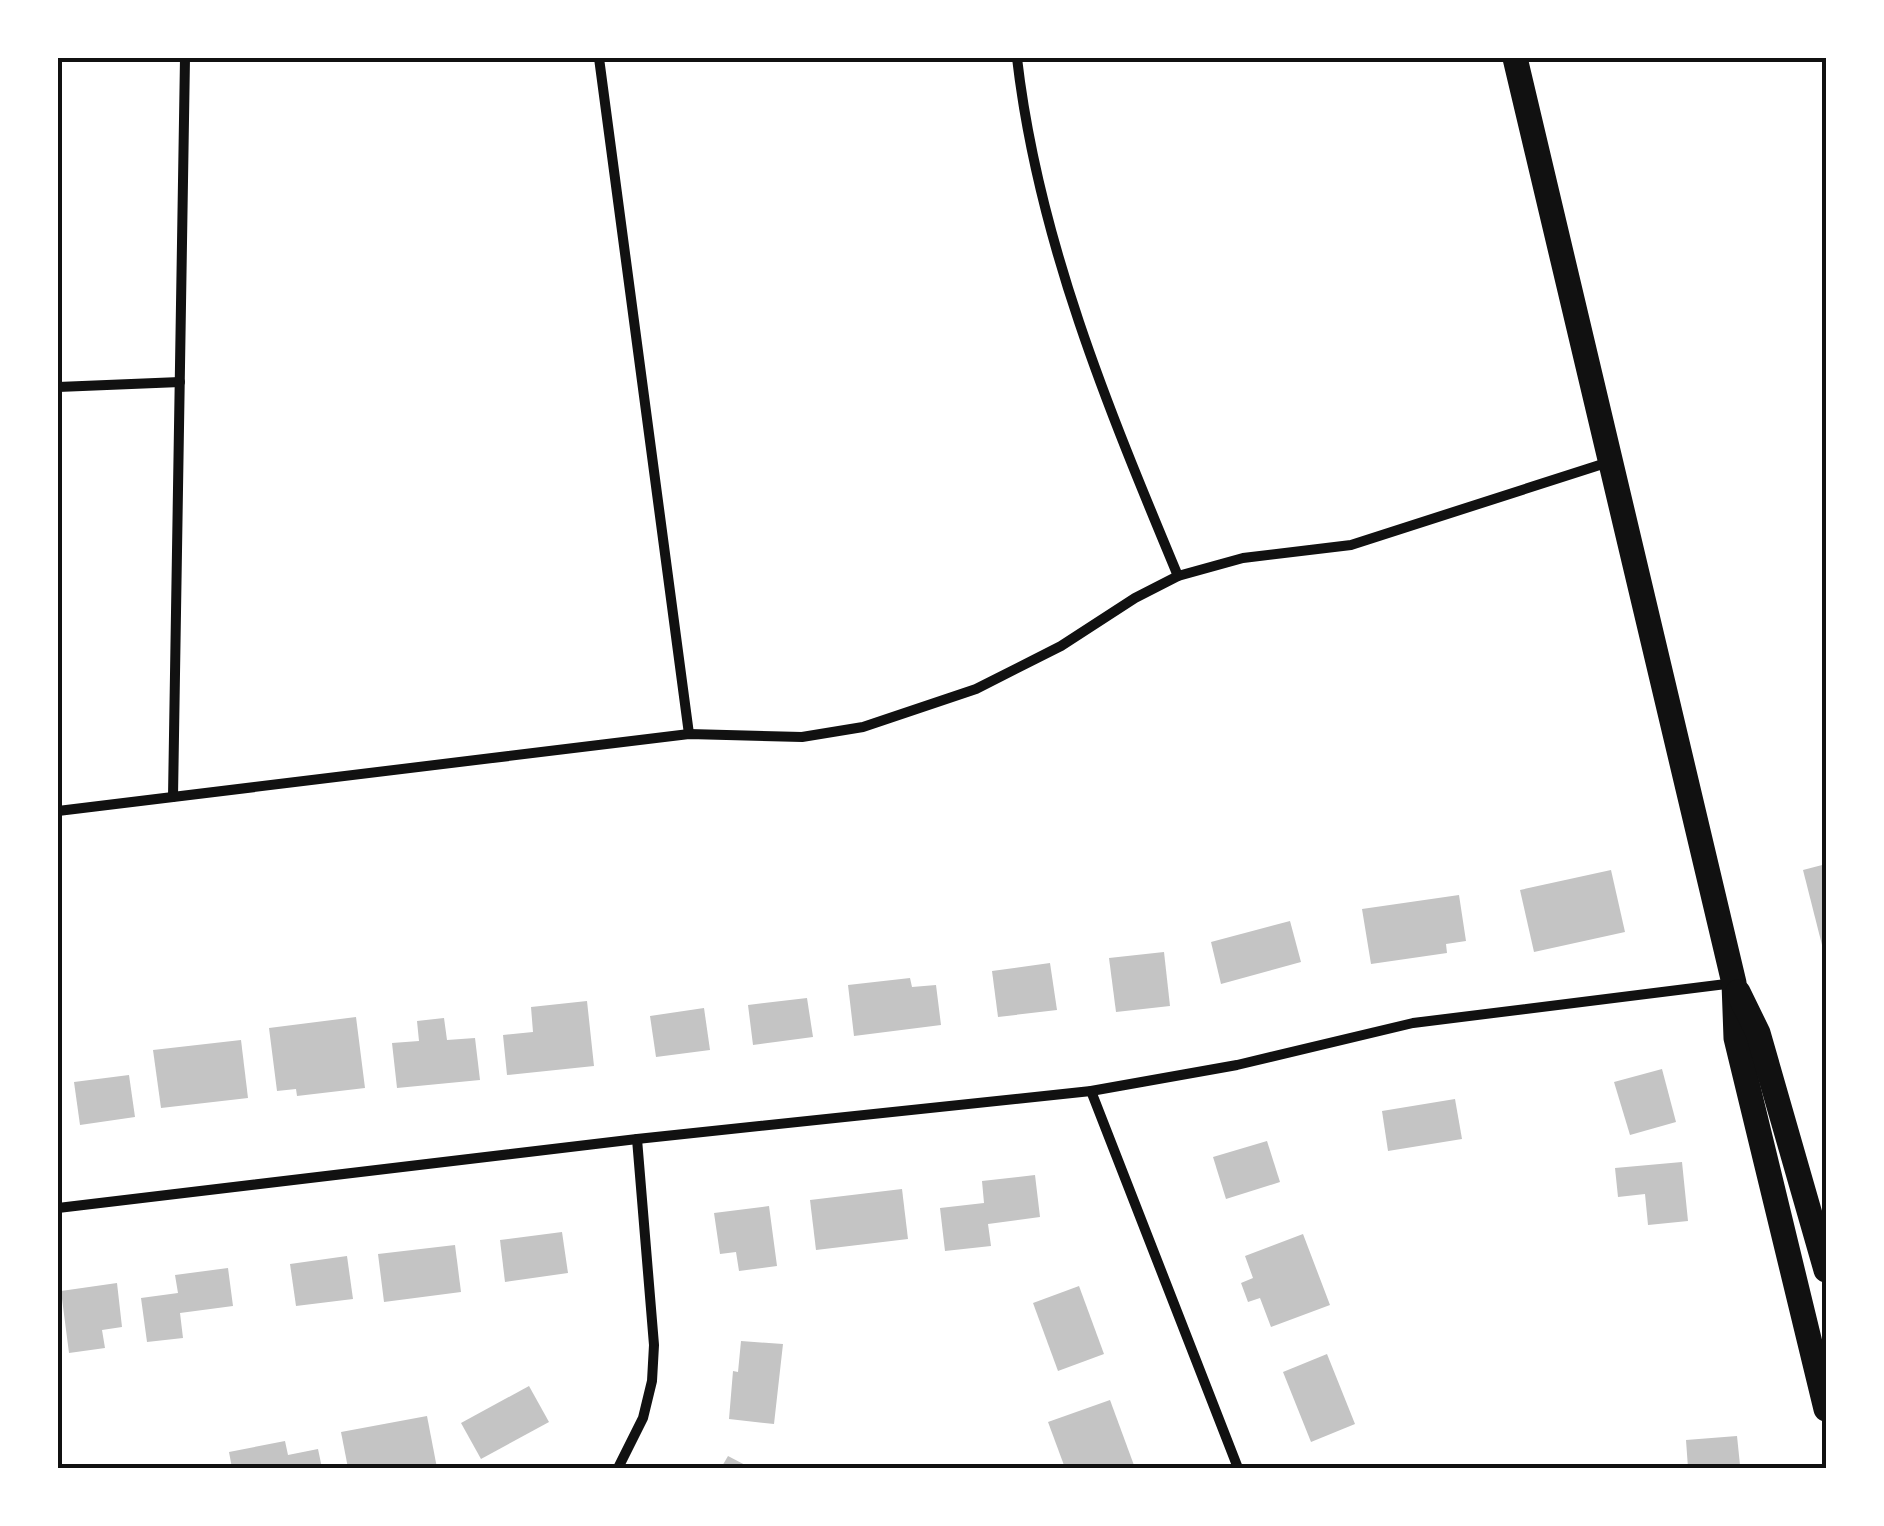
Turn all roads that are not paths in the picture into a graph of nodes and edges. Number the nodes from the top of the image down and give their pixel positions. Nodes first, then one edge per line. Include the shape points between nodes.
1 (184, 58) edge
2 (599, 58) edge
3 (1017, 58) edge
4 (1515, 58) edge
5 (180, 382) junction
6 (58, 388) edge
7 (1610, 462) junction
8 (1178, 576) junction
9 (689, 734) junction
10 (173, 797) junction
11 (58, 811) edge
12 (1734, 982) junction
13 (1091, 1091) junction
14 (637, 1139) junction
15 (58, 1208) edge
16 (1826, 1270) edge
17 (1826, 1409) edge
18 (618, 1468) edge
19 (1238, 1468) edge

1 - 5 street
2 - 9 street
3 - 8 street via 1036,174 1064,280 1108,409
4 - 7 main road
5 - 6 street
5 - 10 street
7 - 8 street via 1351,545 1243,558
7 - 12 main road
8 - 9 street via 976,689 864,727 802,736
9 - 10 street
10 - 11 street
12 - 13 street via 1413,1022 1237,1065
12 - 16 main road via 1758,1033
12 - 17 main road via 1736,1038
13 - 14 street
13 - 19 street
14 - 15 street
14 - 18 street via 652,1382

